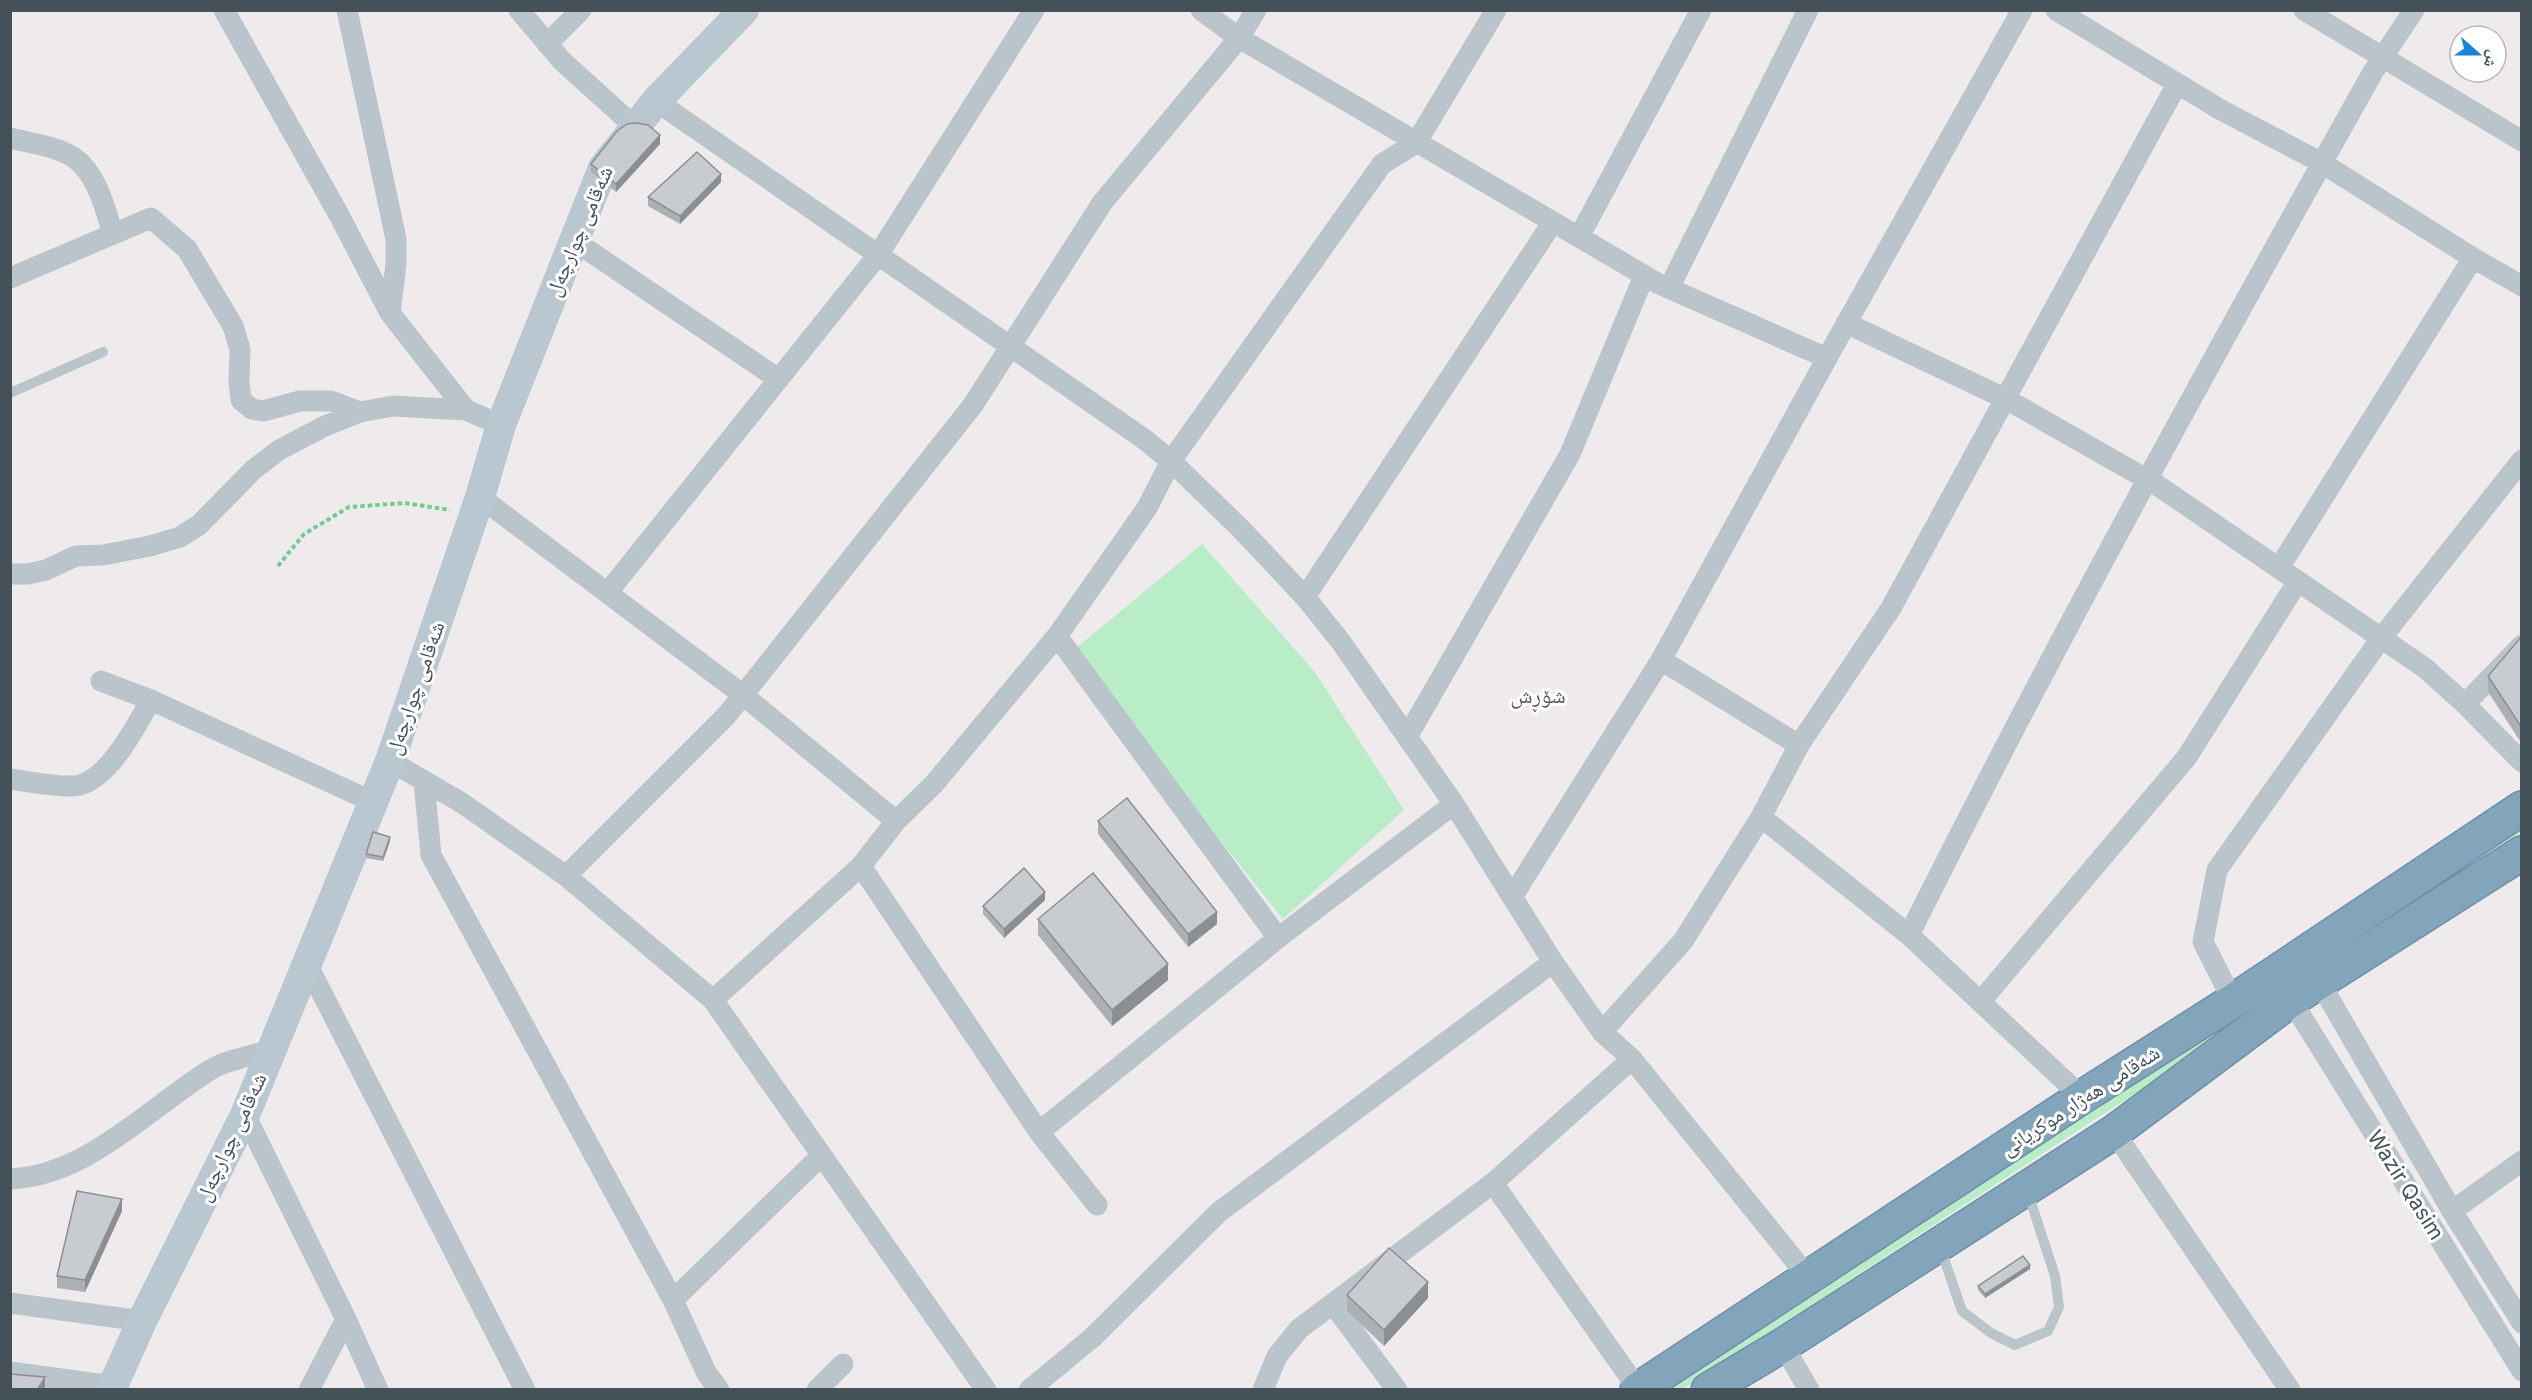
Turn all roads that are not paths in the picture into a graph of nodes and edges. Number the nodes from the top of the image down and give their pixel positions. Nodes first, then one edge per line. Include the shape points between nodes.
1 (224, 10) edge
2 (348, 10) edge
3 (519, 10) edge
4 (581, 10) edge
5 (744, 10) edge
6 (1034, 10) edge
7 (1201, 10) edge
8 (1256, 10) edge
9 (1496, 10) edge
10 (1701, 10) edge
11 (1808, 10) edge
12 (2022, 10) edge
13 (2056, 10) edge
14 (2304, 10) edge
15 (2414, 10) edge
16 (1239, 38) junction
17 (547, 44) junction
18 (2382, 57) junction
19 (2177, 84) junction
20 (656, 101) junction
21 (634, 126) junction
22 (10, 138) edge
23 (2522, 141) edge
24 (1416, 143) junction
25 (2322, 163) junction
26 (1553, 222) junction
27 (113, 234) junction
28 (1579, 237) junction
29 (573, 240) junction
30 (878, 255) junction
31 (2473, 258) junction
32 (1644, 276) junction
33 (10, 278) edge
34 (2522, 286) edge
35 (1669, 288) junction
36 (390, 313) junction
37 (1846, 323) junction
38 (1010, 345) junction
39 (103, 352) dead end
40 (1827, 358) junction
41 (777, 378) junction
42 (10, 393) edge
43 (2006, 399) junction
44 (466, 410) junction
45 (360, 412) junction
46 (501, 425) junction
47 (2522, 460) edge
48 (1171, 461) junction
49 (2148, 480) junction
50 (477, 505) junction
51 (2279, 568) junction
52 (10, 574) edge
53 (2298, 581) junction
54 (608, 592) junction
55 (1305, 597) junction
56 (1057, 636) junction
57 (2382, 637) junction
58 (2522, 645) edge
59 (1661, 660) junction
60 (101, 681) dead end
61 (743, 695) junction
62 (151, 700) junction
63 (2465, 704) junction
64 (1407, 737) junction
65 (1798, 745) junction
66 (390, 761) junction
67 (2522, 762) edge
68 (10, 779) edge
69 (424, 782) junction
70 (373, 802) junction
71 (1454, 804) junction
72 (2522, 808) edge
73 (1761, 817) junction
74 (896, 821) junction
75 (2519, 860) edge
76 (861, 866) junction
77 (566, 876) junction
78 (1512, 897) junction
79 (1909, 935) junction
80 (1278, 938) junction
81 (306, 962) junction
82 (1553, 962) junction
83 (2319, 981) junction
84 (713, 1000) junction
85 (2291, 1000) junction
86 (1981, 1001) junction
87 (2234, 1001) junction
88 (1602, 1032) junction
89 (271, 1050) junction
90 (1632, 1059) junction
91 (2082, 1097) junction
92 (244, 1115) junction
93 (1039, 1132) junction
94 (2114, 1132) junction
95 (821, 1156) junction
96 (2522, 1161) edge
97 (10, 1179) edge
98 (1493, 1183) junction
99 (2027, 1188) junction
100 (1097, 1205) dead end
101 (2451, 1211) junction
102 (1939, 1244) junction
103 (1809, 1278) junction
104 (673, 1300) junction
105 (10, 1303) edge
106 (1333, 1304) junction
107 (346, 1319) junction
108 (142, 1321) junction
109 (2522, 1323) edge
110 (1783, 1345) junction
111 (843, 1364) dead end
112 (2522, 1371) edge
113 (10, 1372) edge
114 (112, 1388) edge
115 (309, 1389) edge
116 (378, 1389) edge
117 (525, 1389) edge
118 (719, 1389) edge
119 (817, 1389) edge
120 (986, 1389) edge
121 (1029, 1389) edge
122 (1263, 1389) edge
123 (1397, 1389) edge
124 (1638, 1389) edge
125 (1708, 1389) edge
126 (1809, 1389) edge
127 (2290, 1389) edge

1 - 36 street
2 - 36 street via 396,239
3 - 17 street
4 - 17 street
5 - 20 main road, شەقامی چوارچەل
6 - 30 street
7 - 16 street
8 - 16 street
9 - 24 street
10 - 28 street
11 - 35 street
12 - 37 street
13 - 19 street
14 - 18 street
15 - 18 street
16 - 24 street
16 - 38 street via 1102,203
17 - 21 street
18 - 23 street
18 - 25 street
19 - 25 street
19 - 43 street
20 - 21 main road, شەقامی چوارچەل
20 - 30 street
21 - 29 main road, شەقامی چوارچەل via 603,168
22 - 27 street via 73,158 100,194
24 - 26 street
24 - 48 street via 1382,164
25 - 31 street
25 - 49 street
26 - 28 street
26 - 55 street
27 - 33 street
27 - 45 street via 151,218 187,249 233,326 240,349 241,400 252,409 263,411 300,401 331,401
28 - 32 street
29 - 41 street
29 - 46 main road, شەقامی چوارچەل
30 - 38 street
30 - 41 street
31 - 34 street
31 - 51 street
32 - 35 street
32 - 64 street via 1570,454
35 - 40 street
36 - 44 street
37 - 40 street
37 - 43 street
38 - 48 street
38 - 61 street via 974,405
39 - 42 lane
40 - 59 street
41 - 54 street
43 - 49 street
43 - 65 street via 1891,608
44 - 45 street via 393,406
44 - 46 street
45 - 52 street via 279,450 253,470 199,525 180,537 104,555 76,556 28,574
46 - 50 main road, شەقامی چوارچەل
47 - 57 street
48 - 55 street
48 - 56 street via 1147,508
49 - 51 street
49 - 79 street via 1980,793
50 - 54 street
50 - 66 main road, شەقامی چوارچەل
51 - 53 street
53 - 57 street
53 - 86 street via 2187,757
54 - 61 street
55 - 64 street via 1369,679
56 - 74 street via 934,784
56 - 80 street
57 - 63 street
57 - 87 street via 2217,870 2203,942
58 - 63 street
59 - 65 street
59 - 78 street
60 - 62 street
61 - 74 street
61 - 77 street
62 - 68 street via 123,746 94,779 78,786
62 - 70 street
63 - 67 street
64 - 71 street
65 - 73 street
66 - 69 street
66 - 70 main road, شەقامی چوارچەل
69 - 77 street via 462,803
69 - 104 street via 431,855
70 - 81 main road, شەقامی چوارچەل
71 - 78 street
71 - 80 street
72 - 87 highway, شەقامی ھەژار موکریانی
73 - 79 street
73 - 88 street via 1683,941
74 - 76 street
75 - 83 highway, شەقامی ھەژار موکریانی
76 - 84 street
76 - 93 street
77 - 84 street
78 - 82 street
79 - 86 street
80 - 93 street
81 - 89 main road, شەقامی چوارچەل
81 - 117 street
82 - 88 street
82 - 121 street via 1219,1212 1093,1337
83 - 85 highway, شەقامی ھەژار موکریانی
83 - 101 street, Wazir Qasim
84 - 95 street
85 - 94 highway, شەقامی ھەژار موکریانی
85 - 112 street, Wazir Qasim
86 - 91 street
87 - 91 highway, شەقامی ھەژار موکریانی
88 - 90 street
89 - 92 main road, شەقامی چوارچەل
89 - 97 street via 212,1069 105,1145 54,1171
90 - 98 street
90 - 103 street
91 - 103 highway, شەقامی ھەژار موکریانی
92 - 107 street
92 - 108 main road, شەقامی چوارچەل
93 - 100 street
94 - 99 highway, شەقامی ھەژار موکریانی
94 - 127 street
95 - 104 street
95 - 120 street
96 - 101 street
98 - 106 street
98 - 124 street
99 - 102 highway, شەقامی ھەژار موکریانی
99 - 102 lane via 2055,1276 2059,1307 2048,1331 2015,1345 1962,1311
101 - 109 street, Wazir Qasim
102 - 110 highway, شەقامی ھەژار موکریانی
103 - 124 highway, شەقامی ھەژار موکریانی
104 - 118 street via 706,1372
105 - 108 street
106 - 122 street via 1299,1329 1277,1356
106 - 123 street
107 - 115 street
107 - 116 street
108 - 114 main road, شەقامی چوارچەل
110 - 125 highway, شەقامی ھەژار موکریانی
110 - 126 street
111 - 119 street
113 - 114 street

